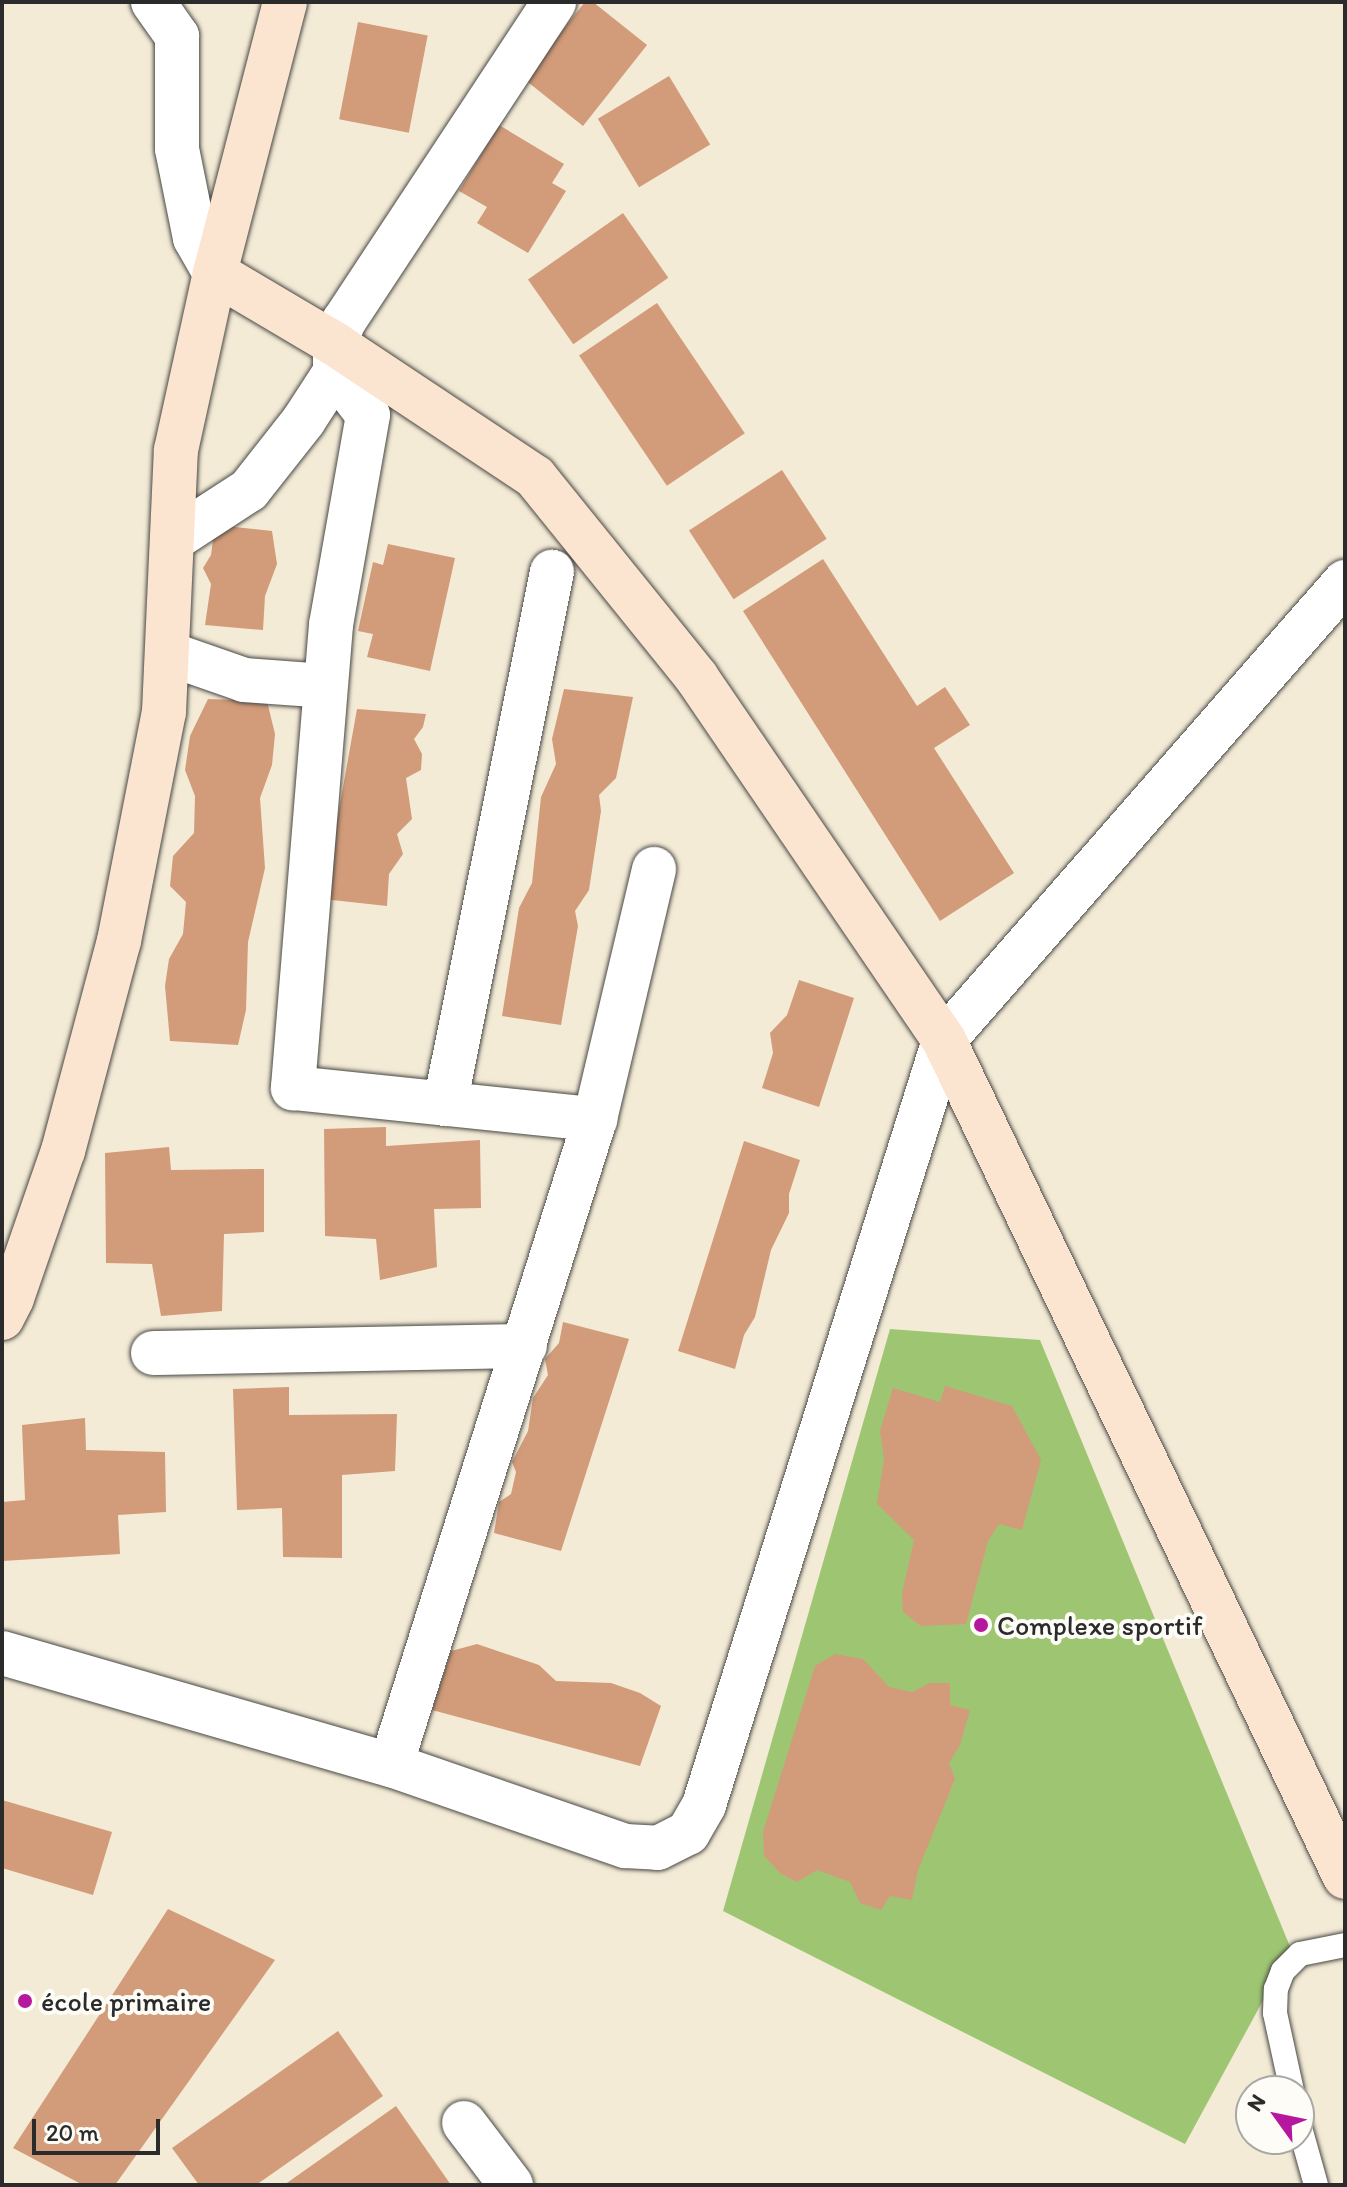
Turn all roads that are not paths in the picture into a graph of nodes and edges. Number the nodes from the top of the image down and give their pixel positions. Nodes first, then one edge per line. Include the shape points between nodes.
1 (153, 2) edge
2 (285, 2) edge
3 (554, 2) edge
4 (215, 273) junction
5 (335, 358) junction
6 (172, 540) junction
7 (552, 572) dead end
8 (1345, 582) edge
9 (167, 653) junction
10 (325, 686) junction
11 (654, 869) dead end
12 (944, 1040) junction
13 (445, 1104) junction
14 (595, 1119) junction
15 (2, 1318) edge
16 (525, 1346) junction
17 (153, 1353) dead end
18 (2, 1653) edge
19 (391, 1765) junction
20 (1345, 1877) edge
21 (1345, 1945) edge
22 (1289, 2075) edge
23 (464, 2123) dead end
24 (1308, 2155) edge
25 (511, 2185) edge
26 (1316, 2185) edge

1 - 4 street via 177,36 177,149 195,238
2 - 4 main road
3 - 5 street via 344,321
4 - 5 main road
4 - 6 main road via 176,450
5 - 6 street via 304,420 249,490
5 - 10 street via 368,415
5 - 12 main road via 535,477 697,678
6 - 9 main road
7 - 13 street
8 - 12 street
9 - 10 street via 244,680
9 - 15 main road via 164,712 119,941 63,1151
10 - 13 street via 293,1088
11 - 14 street
12 - 19 street via 704,1805 688,1833 658,1848 625,1846
12 - 20 main road
13 - 14 street
14 - 16 street
16 - 17 street
16 - 19 street
18 - 19 street
21 - 22 lane via 1300,1954 1283,1971 1275,2013
23 - 25 street
24 - 26 lane

